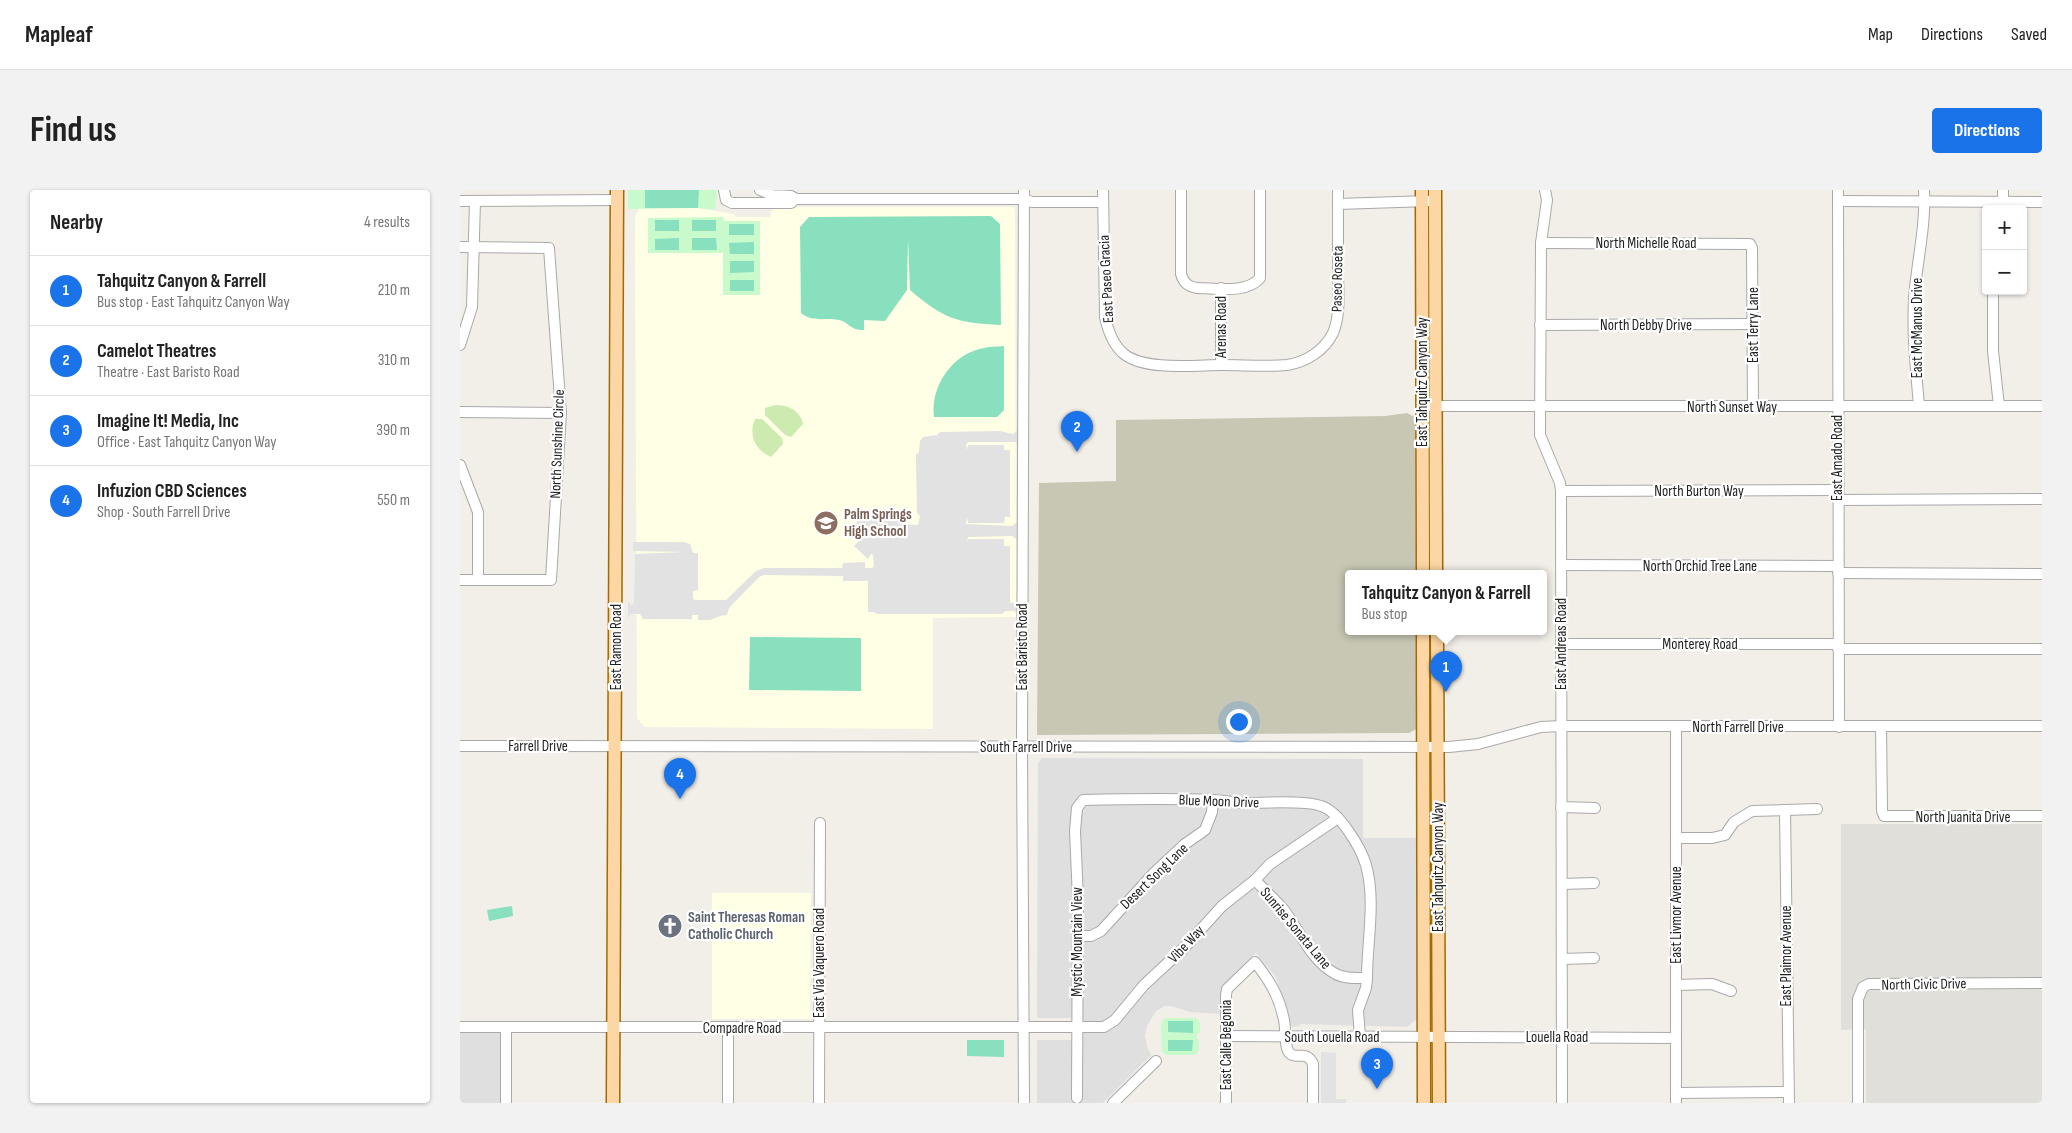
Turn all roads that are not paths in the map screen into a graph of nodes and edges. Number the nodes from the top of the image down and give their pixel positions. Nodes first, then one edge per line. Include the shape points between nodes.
1 (724, 190) edge
2 (760, 190) edge
3 (1103, 190) edge
4 (1181, 190) edge
5 (1260, 190) edge
6 (1338, 190) edge
7 (1545, 190) edge
8 (1838, 190) edge
9 (1924, 190) edge
10 (2003, 190) edge
11 (1024, 194) edge
12 (600, 195) edge
13 (617, 195) edge
14 (1422, 195) edge
15 (1435, 195) edge
16 (796, 199) junction
17 (460, 200) edge
18 (475, 200) junction
19 (1838, 201) junction
20 (1103, 202) junction
21 (1924, 202) junction
22 (2042, 202) edge
23 (1338, 204) junction
24 (1983, 205) edge
25 (2003, 205) edge
26 (2013, 205) edge
27 (1541, 243) junction
28 (1750, 244) joint
29 (460, 247) edge
30 (474, 247) junction
31 (1221, 288) junction
32 (1993, 295) edge
33 (1752, 324) junction
34 (1540, 325) junction
35 (460, 345) edge
36 (1221, 365) junction
37 (1422, 406) junction
38 (1435, 406) junction
39 (1753, 406) junction
40 (1837, 406) junction
41 (1919, 406) junction
42 (1999, 406) junction
43 (2042, 406) edge
44 (1540, 407) junction
45 (460, 412) edge
46 (562, 413) junction
47 (460, 465) edge
48 (1561, 491) junction
49 (1838, 495) junction
50 (2042, 499) edge
51 (1562, 565) junction
52 (1423, 570) edge
53 (1436, 570) edge
54 (1838, 570) junction
55 (2042, 574) edge
56 (460, 580) edge
57 (478, 580) junction
58 (1423, 635) edge
59 (1437, 635) edge
60 (1561, 644) junction
61 (1838, 646) junction
62 (2042, 649) edge
63 (1561, 726) junction
64 (1676, 726) junction
65 (2042, 726) edge
66 (1839, 727) junction
67 (1881, 727) junction
68 (460, 746) edge
69 (616, 746) junction
70 (1424, 746) junction
71 (1437, 746) junction
72 (1022, 747) junction
73 (1095, 800) joint
74 (1213, 800) junction
75 (1561, 807) junction
76 (1595, 808) dead end
77 (1817, 809) dead end
78 (1785, 810) junction
79 (2042, 816) edge
80 (1338, 818) junction
81 (820, 823) dead end
82 (1676, 838) junction
83 (1255, 880) junction
84 (1562, 884) junction
85 (1594, 884) dead end
86 (1078, 936) junction
87 (1594, 958) dead end
88 (1562, 959) junction
89 (1367, 978) junction
90 (2042, 983) edge
91 (1676, 985) junction
92 (1731, 991) dead end
93 (460, 1028) edge
94 (506, 1028) junction
95 (613, 1028) junction
96 (728, 1028) junction
97 (819, 1028) junction
98 (1024, 1028) junction
99 (1078, 1028) junction
100 (1226, 1036) junction
101 (1439, 1036) junction
102 (1286, 1037) junction
103 (1360, 1037) junction
104 (1424, 1037) junction
105 (1562, 1037) junction
106 (1676, 1038) junction
107 (1156, 1060) dead end
108 (1787, 1092) junction
109 (1077, 1098) dead end
110 (1676, 1098) edge
111 (506, 1103) edge
112 (613, 1103) edge
113 (728, 1103) edge
114 (819, 1103) edge
115 (1024, 1103) edge
116 (1113, 1103) edge
117 (1226, 1103) edge
118 (1313, 1103) edge
119 (1424, 1103) edge
120 (1439, 1103) edge
121 (1562, 1103) edge
122 (1789, 1103) edge
123 (1858, 1103) edge

1 - 16 street via 726,200 732,203 790,202
2 - 16 street
3 - 20 street, East Paseo Gracia
4 - 31 street via 1183,282 1196,288
5 - 31 street via 1260,278 1252,286
6 - 23 street, Paseo Roseta
7 - 27 street, East Andreas Road via 1547,200
8 - 19 street, East Amado Road
9 - 21 street, East McManus Drive
10 - 25 street
11 - 16 street
11 - 20 street via 1032,202
11 - 72 street, East Baristo Road
12 - 13 street
12 - 18 street
13 - 69 main road, East Ramon Road
14 - 15 street
14 - 23 street
14 - 37 main road, East Tahquitz Canyon Way
15 - 38 main road, East Tahquitz Canyon Way
17 - 18 street
18 - 30 street
19 - 21 street
19 - 40 street, East Amado Road
20 - 36 street, East Paseo Gracia via 1105,317 1107,329 1118,347 1125,355 1145,363
21 - 24 street
21 - 41 street, East McManus Drive via 1914,299 1914,357
22 - 26 street
23 - 36 street, Paseo Roseta via 1338,309 1333,333 1326,344 1309,358 1287,366
27 - 28 street, North Michelle Road
27 - 34 street, East Andreas Road
28 - 33 street, East Terry Lane
29 - 30 street
30 - 35 street via 472,307
30 - 46 street, North Sunshine Circle via 549,248
31 - 36 street, Arenas Road
32 - 42 street via 1993,351
33 - 34 street, North Debby Drive
33 - 39 street, East Terry Lane
34 - 44 street, East Andreas Road
37 - 38 street, North Sunset Way
37 - 52 main road, East Tahquitz Canyon Way
38 - 44 street, North Sunset Way
38 - 53 main road, East Tahquitz Canyon Way
39 - 40 street, North Sunset Way
39 - 44 street, North Sunset Way
40 - 41 street, North Sunset Way
40 - 49 street, East Amado Road
41 - 42 street, North Sunset Way
42 - 43 street, North Sunset Way
44 - 48 street, East Andreas Road via 1540,435
45 - 46 street
46 - 57 street, North Sunshine Circle via 551,580
47 - 57 street via 478,512
48 - 49 street, North Burton Way
48 - 51 street, East Andreas Road
49 - 50 street, North Burton Way
49 - 54 street, East Amado Road
51 - 54 street, North Orchid Tree Lane
51 - 60 street, East Andreas Road
54 - 55 street, North Orchid Tree Lane
54 - 61 street, East Amado Road
56 - 57 street
58 - 70 main road, East Tahquitz Canyon Way
59 - 71 main road, East Tahquitz Canyon Way
60 - 61 street, Monterey Road
60 - 63 street, East Andreas Road
61 - 62 street, Monterey Road
61 - 66 street, East Amado Road
63 - 64 street, North Farrell Drive
63 - 71 street, North Farrell Drive via 1529,730 1478,744
63 - 75 street, East Andreas Road
64 - 66 street, North Farrell Drive
64 - 82 street, East Livmor Avenue
65 - 67 street, North Farrell Drive
66 - 67 street, North Farrell Drive
67 - 79 street, North Juanita Drive via 1884,816
68 - 69 street, Farrell Drive
69 - 72 street, South Farrell Drive
69 - 95 main road, East Ramon Road
70 - 71 street, South Farrell Drive
70 - 72 street, South Farrell Drive
70 - 104 main road, East Tahquitz Canyon Way
71 - 101 main road, East Tahquitz Canyon Way
72 - 98 street, East Baristo Road
73 - 74 street, Blue Moon Drive
73 - 86 street, Mystic Mountain View via 1083,800 1075,818
74 - 80 street, Blue Moon Drive via 1322,806
74 - 86 street, Desert Song Lane via 1205,830 1153,874 1101,931 1091,936
75 - 76 street
75 - 84 street, East Andreas Road
77 - 78 street
78 - 82 street via 1752,811 1734,822 1725,835
78 - 108 street, East Plaimor Avenue
80 - 83 street, Vibe Way via 1270,864
80 - 89 street via 1360,849 1366,866 1370,913
81 - 97 street, East Via Vaquero Road
82 - 91 street, East Livmor Avenue
83 - 89 street, Sunrise Sonata Lane via 1283,909 1326,968 1349,978
83 - 99 street, Vibe Way via 1222,906 1144,985 1115,1020 1104,1028
84 - 85 street
84 - 88 street, East Andreas Road
86 - 99 street, Mystic Mountain View
87 - 88 street
88 - 105 street, East Andreas Road
89 - 103 street via 1358,1010
90 - 123 street, North Civic Drive via 1869,984 1863,987 1858,999
91 - 92 street via 1712,984
91 - 106 street, East Livmor Avenue
93 - 94 street, Compadre Road
94 - 95 street, Compadre Road
94 - 111 street
95 - 96 street, Compadre Road
95 - 112 main road, East Ramon Road
96 - 97 street, Compadre Road
96 - 113 street
97 - 98 street, Compadre Road
97 - 114 street, East Via Vaquero Road
98 - 99 street, Vibe Way
98 - 115 street, East Baristo Road
99 - 109 street, Mystic Mountain View
100 - 102 street, South Louella Road
100 - 102 street, East Calle Begonia via 1228,988 1255,962 1272,984
100 - 117 street, East Calle Begonia
101 - 104 street, South Louella Road
101 - 105 street, Louella Road
101 - 120 main road, East Tahquitz Canyon Way
102 - 103 street, South Louella Road
102 - 118 street via 1290,1053 1311,1058
103 - 104 street, South Louella Road
104 - 119 main road, East Tahquitz Canyon Way
105 - 106 street, Louella Road
105 - 121 street, East Andreas Road
106 - 110 street, East Livmor Avenue
107 - 116 street
108 - 110 street
108 - 122 street, East Plaimor Avenue

